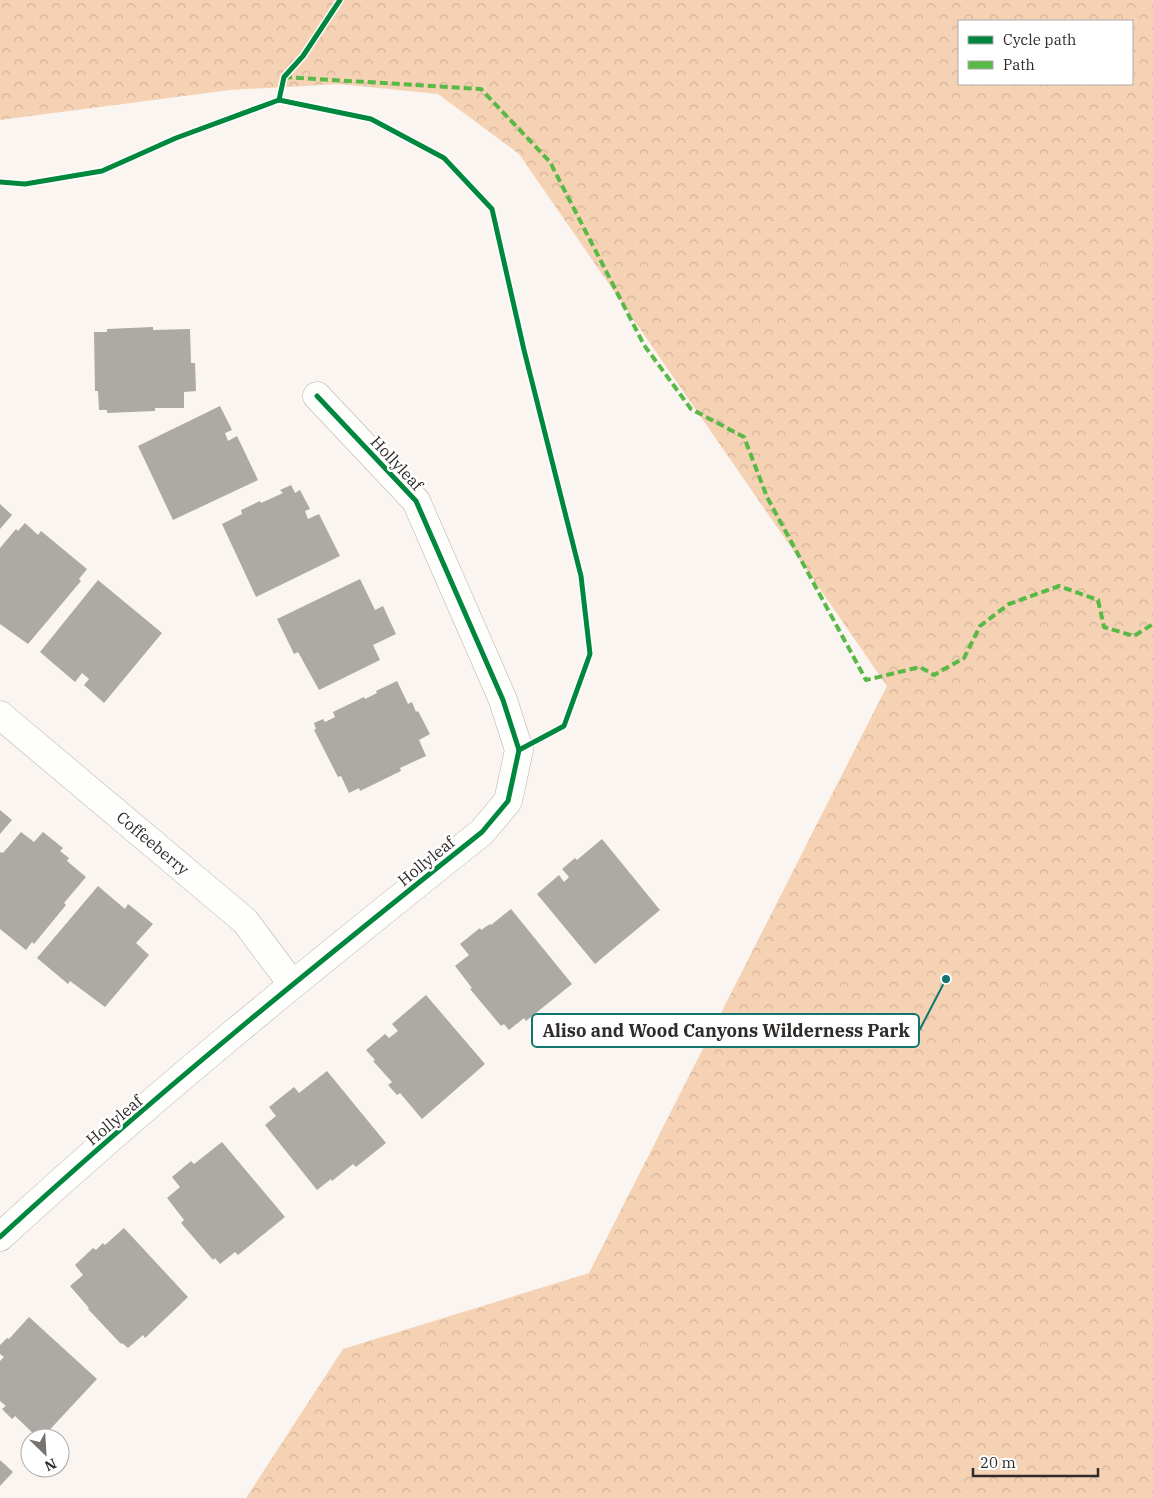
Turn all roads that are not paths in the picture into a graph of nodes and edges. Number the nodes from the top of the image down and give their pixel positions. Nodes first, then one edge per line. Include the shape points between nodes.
1 (317, 396) dead end
2 (0, 715) edge
3 (292, 984) junction
4 (0, 1237) edge

1 - 3 street, Hollyleaf via 416,501 502,700 519,750 508,801 482,832
2 - 3 street, Coffeeberry via 245,921
3 - 4 street, Hollyleaf

